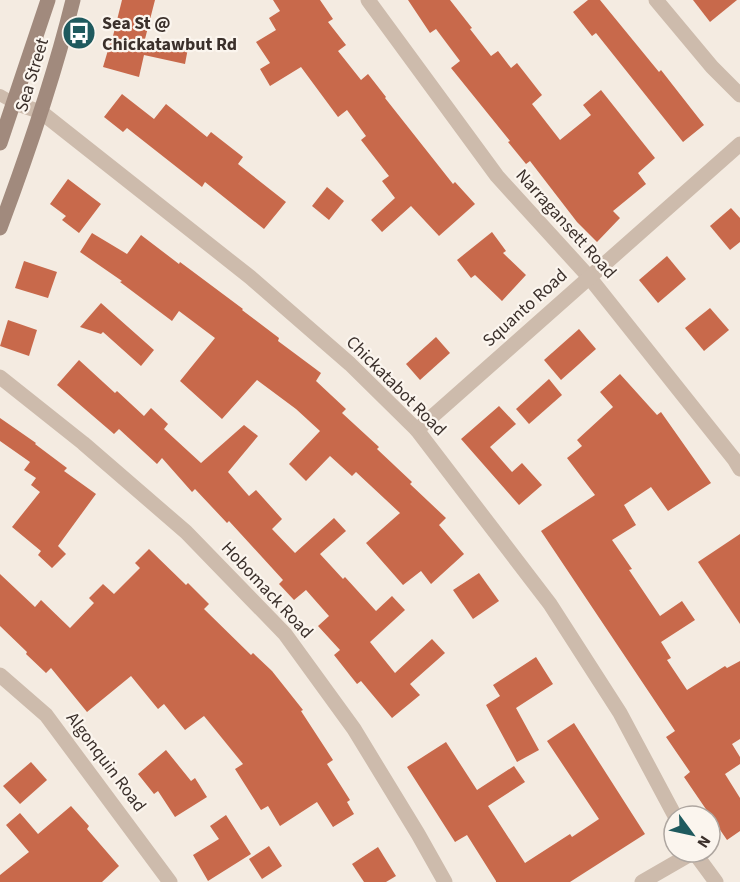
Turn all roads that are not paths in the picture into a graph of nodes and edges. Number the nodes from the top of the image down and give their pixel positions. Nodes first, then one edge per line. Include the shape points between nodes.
1 (48, 0) edge
2 (73, 0) edge
3 (368, 0) edge
4 (656, 0) edge
5 (0, 95) edge
6 (740, 95) edge
7 (14, 103) junction
8 (41, 112) junction
9 (0, 143) edge
10 (740, 144) edge
11 (0, 228) edge
12 (589, 277) junction
13 (0, 377) edge
14 (417, 430) junction
15 (738, 461) edge
16 (0, 675) edge
17 (669, 804) edge
18 (673, 864) edge
19 (703, 864) edge
20 (170, 882) edge
21 (445, 882) edge
22 (642, 882) edge
23 (716, 882) edge

1 - 7 main road, Sea Street
2 - 8 main road, Sea Street
3 - 12 street, Narragansett Road via 497,176
4 - 6 street
5 - 7 lane
7 - 8 street, Chickatabot Road
7 - 9 main road, Sea Street
8 - 11 main road, Sea Street
8 - 14 street, Chickatabot Road via 250,277 350,364
10 - 12 street, Squanto Road
12 - 14 street, Squanto Road
12 - 15 street, Narragansett Road
13 - 21 street, Hobomack Road via 83,442 186,532 285,634 354,729
14 - 17 street, Chickatabot Road via 550,604 620,712
16 - 20 street, Algonquin Road via 46,715
18 - 22 street
19 - 23 street

